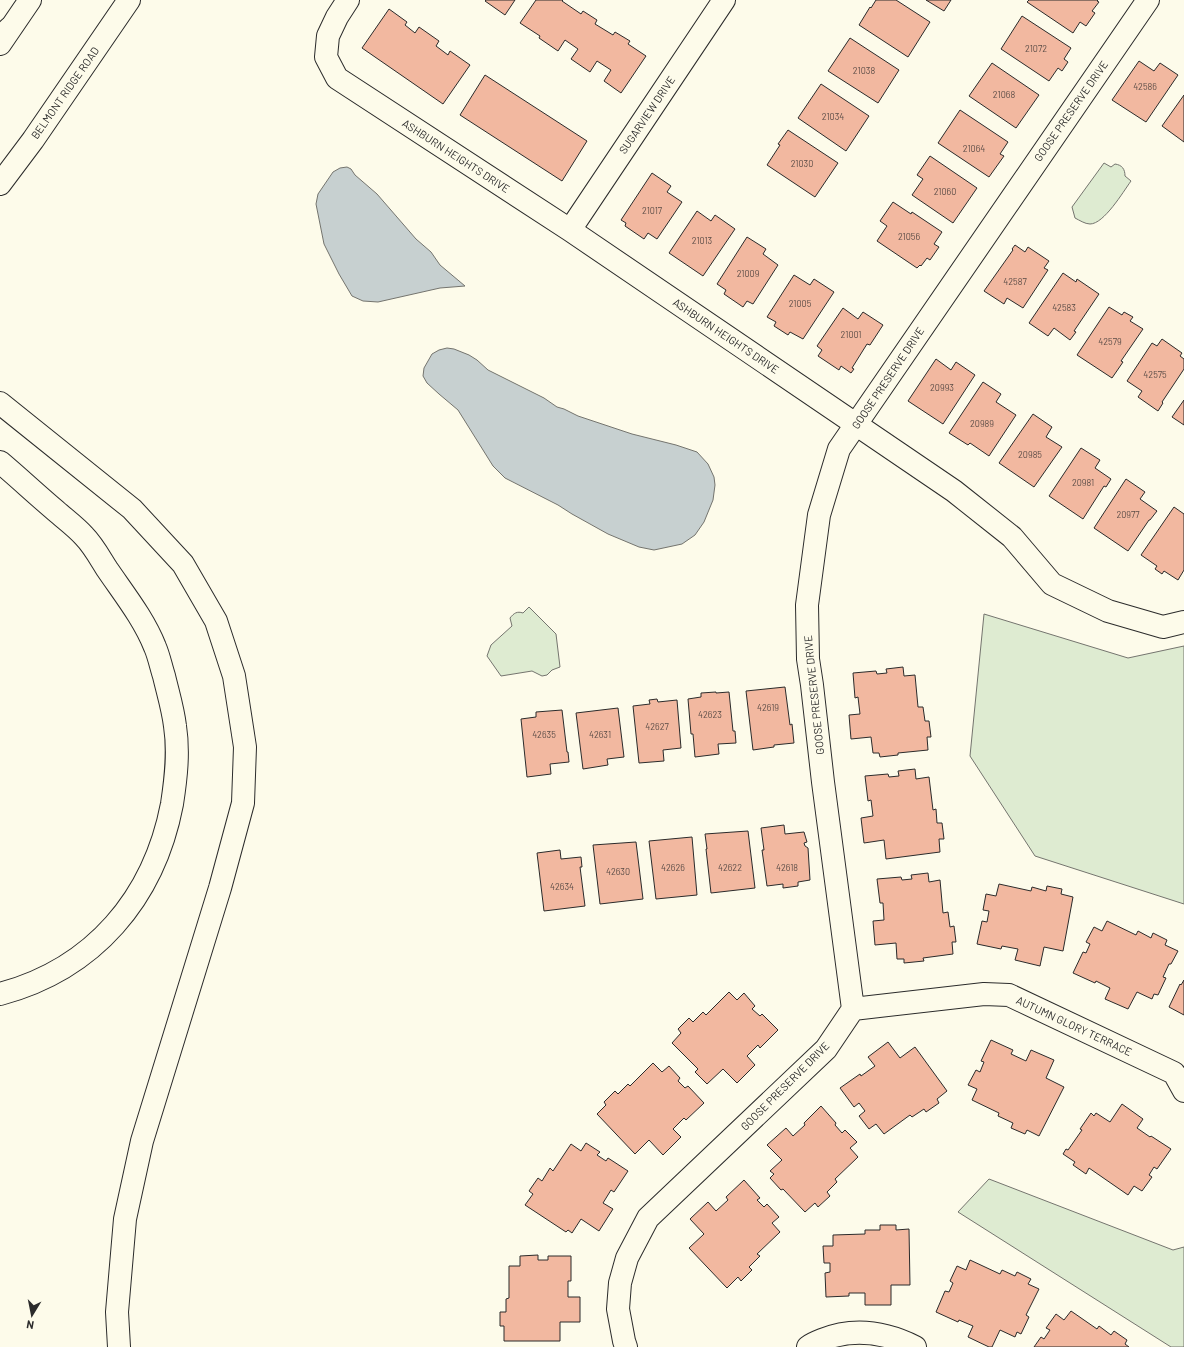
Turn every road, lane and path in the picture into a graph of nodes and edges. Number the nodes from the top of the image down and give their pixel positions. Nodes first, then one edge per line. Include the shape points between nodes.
1 (30, 0) edge
2 (129, 0) edge
3 (348, 0) edge
4 (724, 0) edge
5 (1148, 0) edge
6 (3, 36) edge
7 (0, 184) edge
8 (570, 230) junction
9 (0, 403) edge
10 (856, 424) junction
11 (0, 462) edge
12 (1184, 622) edge
13 (0, 994) edge
14 (854, 1009) junction
15 (1184, 1091) edge
16 (119, 1347) edge
17 (626, 1347) edge
18 (808, 1347) edge
19 (916, 1347) edge

1 - 6 main road
2 - 7 main road, BELMONT RIDGE ROAD
3 - 8 main road, ASHBURN HEIGHTS DRIVE via 328,36 326,57 337,78
4 - 8 main road, SUGARVIEW DRIVE
5 - 10 main road, GOOSE PRESERVE DRIVE
8 - 10 main road, ASHBURN HEIGHTS DRIVE
9 - 16 main road via 132,509 183,564 216,621 234,676 245,747 243,803 220,888 142,1141 125,1219 117,1312
10 - 12 main road, ASHBURN HEIGHTS DRIVE via 954,491 1012,537 1052,584 1108,611 1156,625 1163,627
10 - 14 main road, GOOSE PRESERVE DRIVE via 839,449 819,515 807,605 808,659
11 - 13 main road via 85,536 138,614 155,647 167,689 175,727 177,765 163,841 148,876 128,909 102,938 72,962 21,988
14 - 15 main road, AUTUMN GLORY TERRACE via 984,994 1009,995 1174,1073
14 - 17 main road, GOOSE PRESERVE DRIVE via 826,1049 648,1218 628,1258 620,1283 618,1309
18 - 19 main road via 833,1336 860,1332 885,1336

